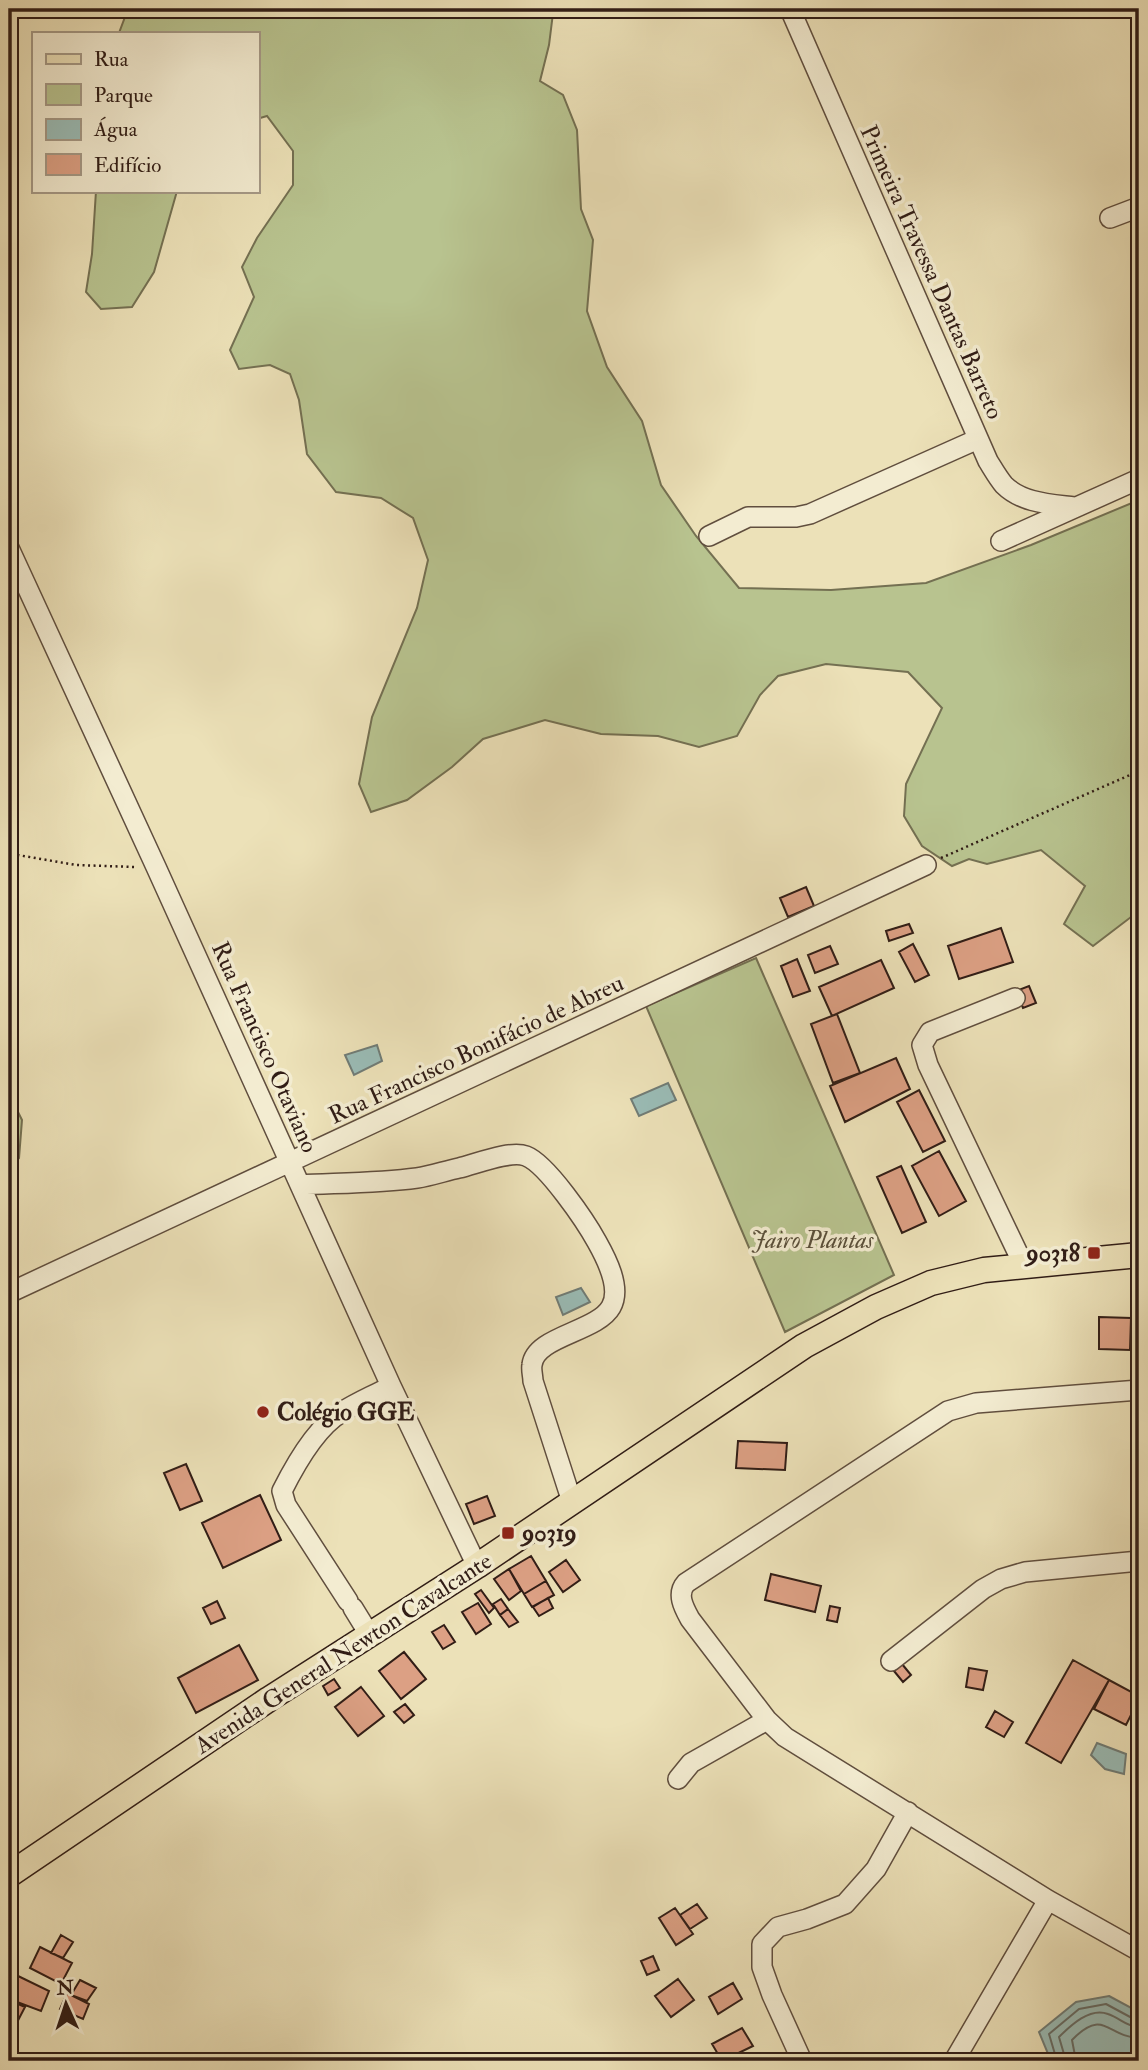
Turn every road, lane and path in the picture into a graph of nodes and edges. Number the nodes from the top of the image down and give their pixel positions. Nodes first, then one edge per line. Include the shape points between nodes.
1 (790, 9) edge
2 (1139, 207) edge
3 (1110, 218) dead end
4 (978, 439) junction
5 (1139, 479) edge
6 (1074, 507) junction
7 (709, 536) dead end
8 (1001, 541) dead end
9 (9, 548) edge
10 (1139, 771) edge
11 (12, 854) dead end
12 (926, 865) joint
13 (156, 867) junction
14 (1015, 998) dead end
15 (290, 1163) junction
16 (300, 1185) junction
17 (1139, 1255) edge
18 (1024, 1266) junction
19 (9, 1293) edge
20 (391, 1386) junction
21 (1139, 1390) edge
22 (572, 1502) junction
23 (1139, 1561) edge
24 (477, 1566) junction
25 (369, 1634) junction
26 (891, 1661) dead end
27 (767, 1720) junction
28 (678, 1779) dead end
29 (908, 1812) junction
30 (9, 1875) edge
31 (1048, 1900) junction
32 (1139, 1951) edge
33 (802, 2061) edge
34 (954, 2061) edge

1 - 4 street, Primeira Travessa Dantas Barreto
2 - 3 street
4 - 6 street, Primeira Travessa Dantas Barreto via 1005,485 1023,497
4 - 7 street via 810,514 748,517
5 - 6 street
6 - 8 street
9 - 13 street, Rua Francisco Otaviano
10 - 12 path
11 - 13 path via 76,865
12 - 15 street, Rua Francisco Bonifácio de Abreu
13 - 15 street, Rua Francisco Otaviano
14 - 18 street via 930,1032 922,1045
15 - 16 street, Rua Francisco Otaviano
15 - 19 street, Rua Francisco Bonifácio de Abreu
16 - 20 street, Rua Francisco Otaviano
16 - 22 street via 418,1178 510,1154 527,1156 562,1192 601,1249 615,1294 611,1308 537,1353 532,1364 533,1381
17 - 18 main road, Avenida General Newton Cavalcante
18 - 22 main road, Avenida General Newton Cavalcante via 931,1283 876,1307 804,1346
20 - 24 street, Rua Francisco Otaviano
20 - 25 street via 339,1413 322,1429 282,1491 286,1505
21 - 27 street via 976,1403 948,1411 686,1583 681,1588 682,1602 691,1619
22 - 24 main road, Avenida General Newton Cavalcante
23 - 26 street via 1025,1572 1001,1579
24 - 25 main road, Avenida General Newton Cavalcante
25 - 30 main road, Avenida General Newton Cavalcante
27 - 28 street via 691,1763
27 - 29 street via 785,1737
29 - 31 street
29 - 33 street via 876,1870 845,1904 778,1927 762,1944 762,1967
31 - 32 street
31 - 34 street

